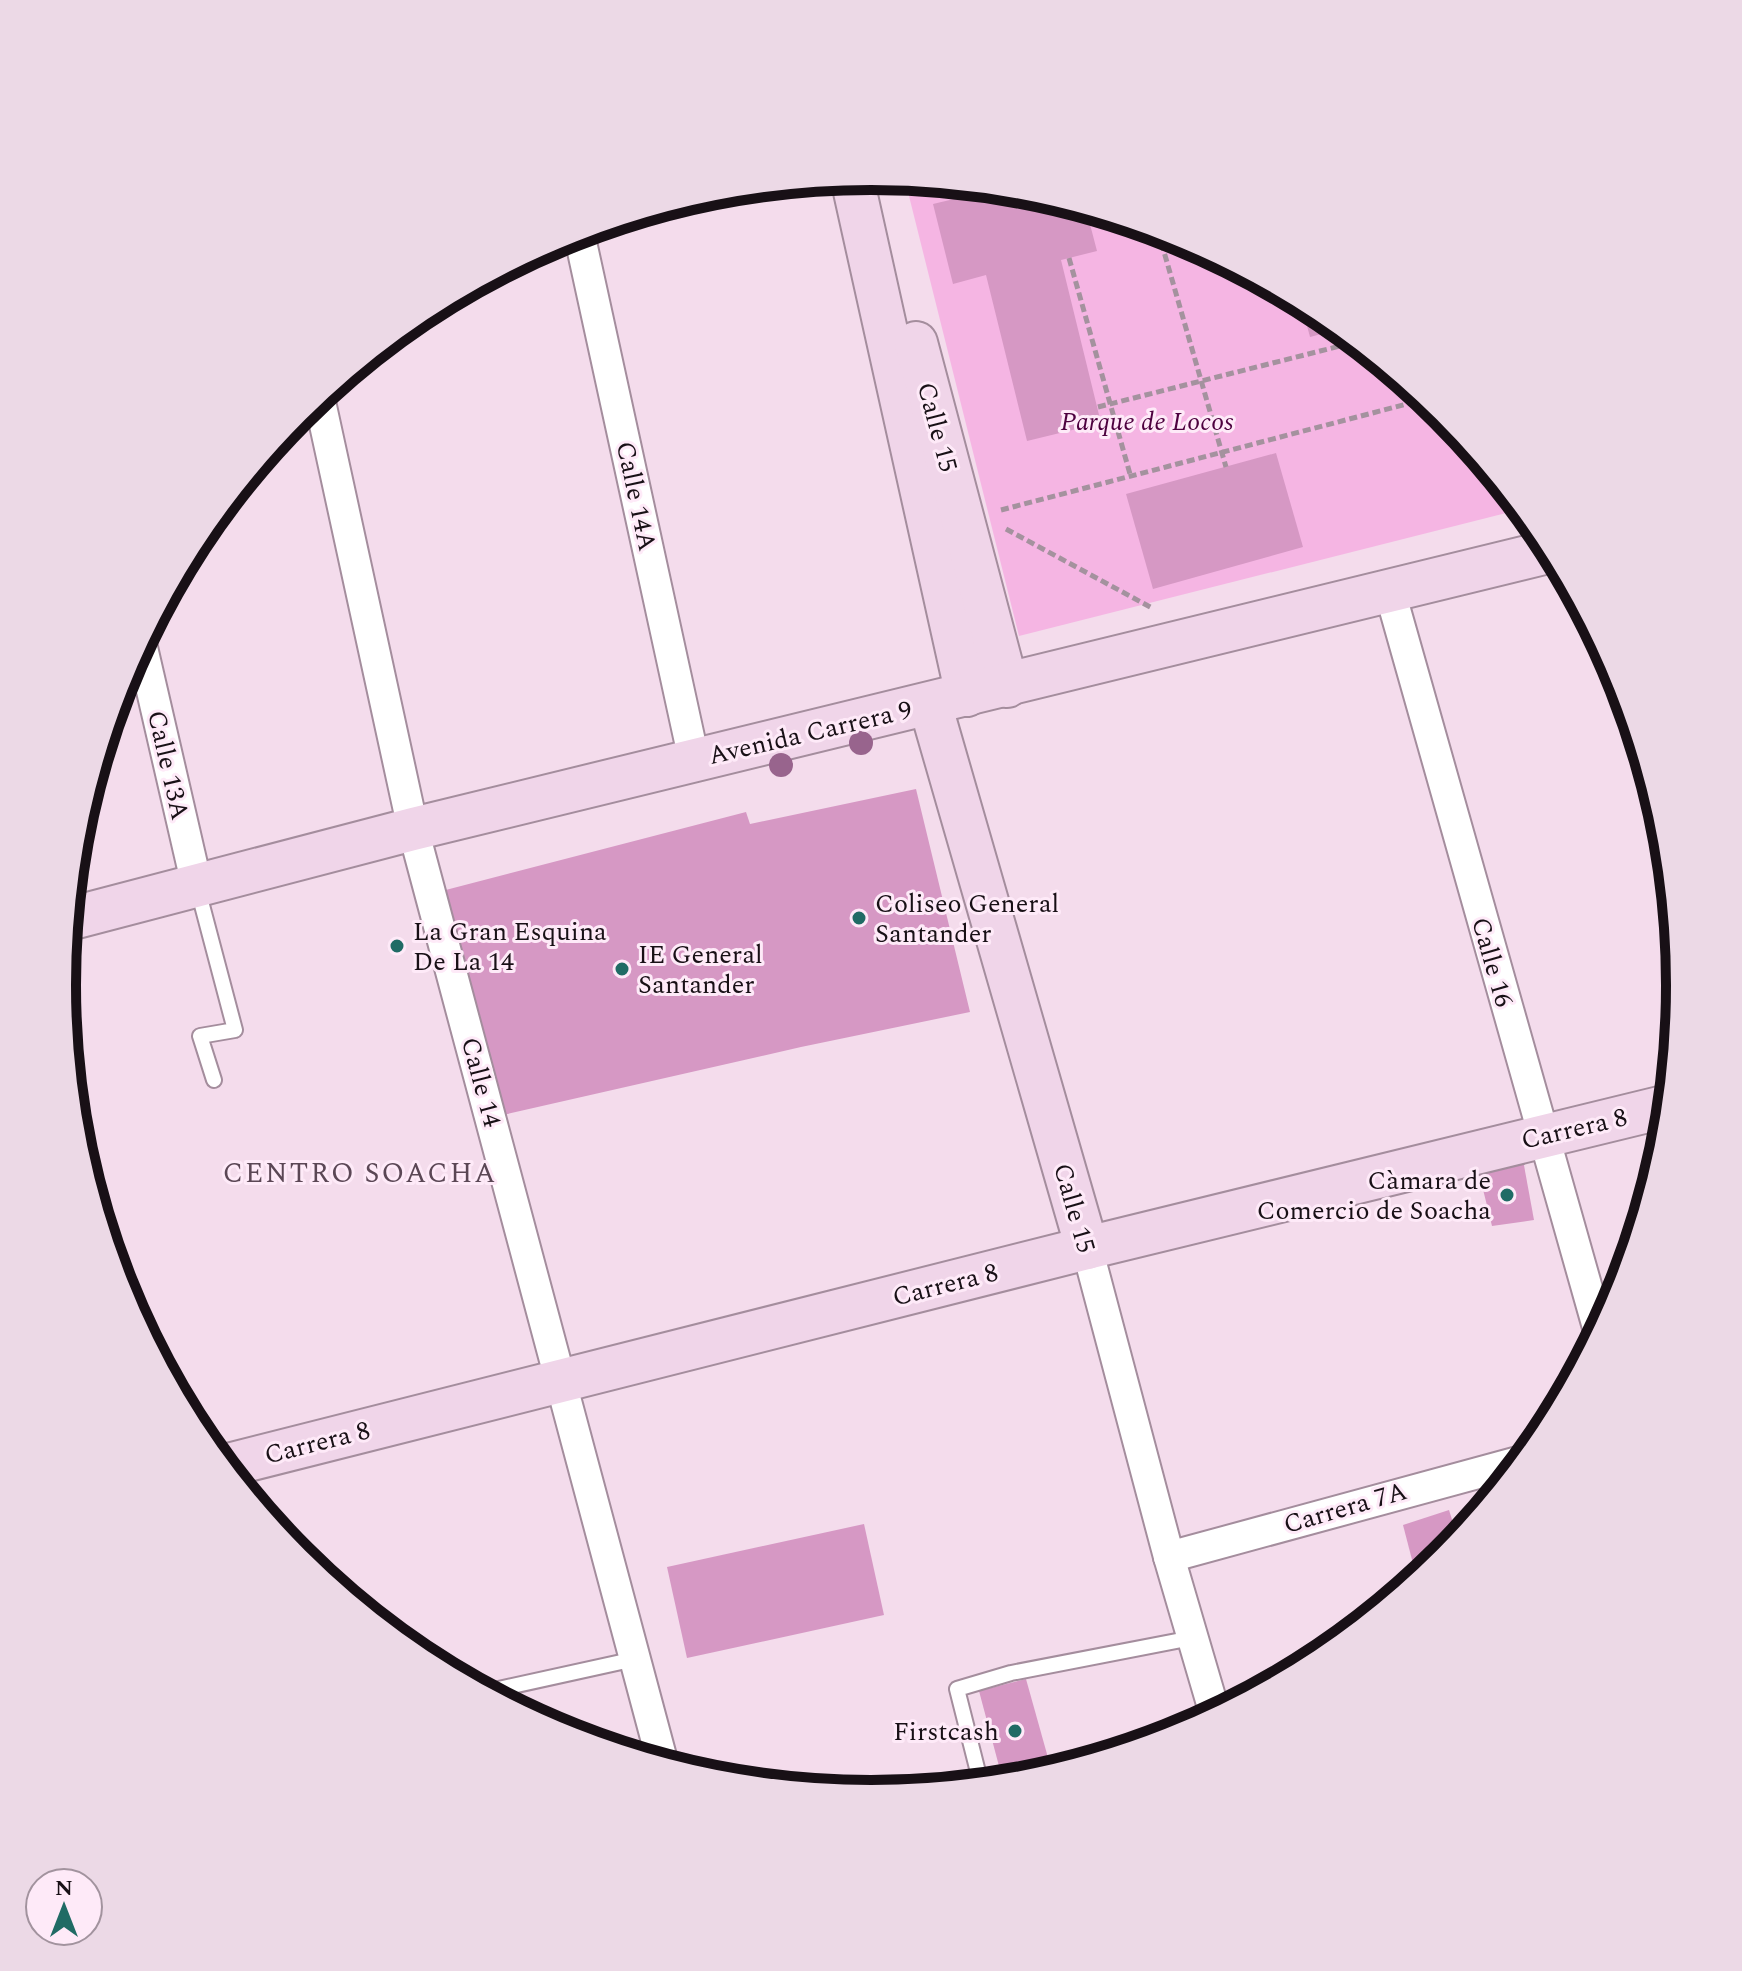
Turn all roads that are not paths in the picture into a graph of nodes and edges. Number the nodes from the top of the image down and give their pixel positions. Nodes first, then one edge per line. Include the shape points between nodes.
1 (855, 191) edge
2 (864, 234) junction
3 (582, 245) edge
4 (322, 411) edge
5 (1538, 554) edge
6 (1390, 592) junction
7 (145, 662) edge
8 (1007, 686) junction
9 (948, 700) junction
10 (694, 760) junction
11 (413, 829) junction
12 (197, 886) junction
13 (80, 916) edge
14 (214, 1080) dead end
15 (1656, 1109) edge
16 (1542, 1136) junction
17 (1087, 1248) junction
18 (1594, 1314) edge
19 (563, 1380) junction
20 (236, 1463) edge
21 (1504, 1466) edge
22 (1169, 1557) junction
23 (1192, 1638) junction
24 (635, 1659) junction
25 (500, 1689) edge
26 (1212, 1704) edge
27 (660, 1751) edge
28 (978, 1773) edge

1 - 2 main road
2 - 8 main road, Calle 15 via 887,256 899,281
2 - 9 main road, Calle 15
3 - 10 street, Calle 14A
4 - 11 street, Calle 14
5 - 6 main road, Avenida Carrera 9
6 - 8 main road, Avenida Carrera 9
6 - 16 street, Calle 16
7 - 12 street, Calle 13A
8 - 9 main road, Avenida Carrera 9
9 - 10 main road, Avenida Carrera 9
9 - 17 main road, Calle 15
10 - 11 main road, Avenida Carrera 9
11 - 12 main road, Avenida Carrera 9
11 - 19 street, Calle 14
12 - 13 main road, Avenida Carrera 9
12 - 14 lane via 235,1030 200,1036
15 - 16 main road, Carrera 8
16 - 17 main road, Carrera 8
16 - 18 street, Calle 16
17 - 19 main road, Carrera 8
17 - 22 street, Calle 15
19 - 20 main road, Carrera 8
19 - 24 street, Calle 14
21 - 22 street, Carrera 7A
22 - 23 street, Calle 15
23 - 26 street, Calle 15
23 - 28 lane via 1011,1673 957,1689
24 - 25 lane
24 - 27 street, Calle 14

